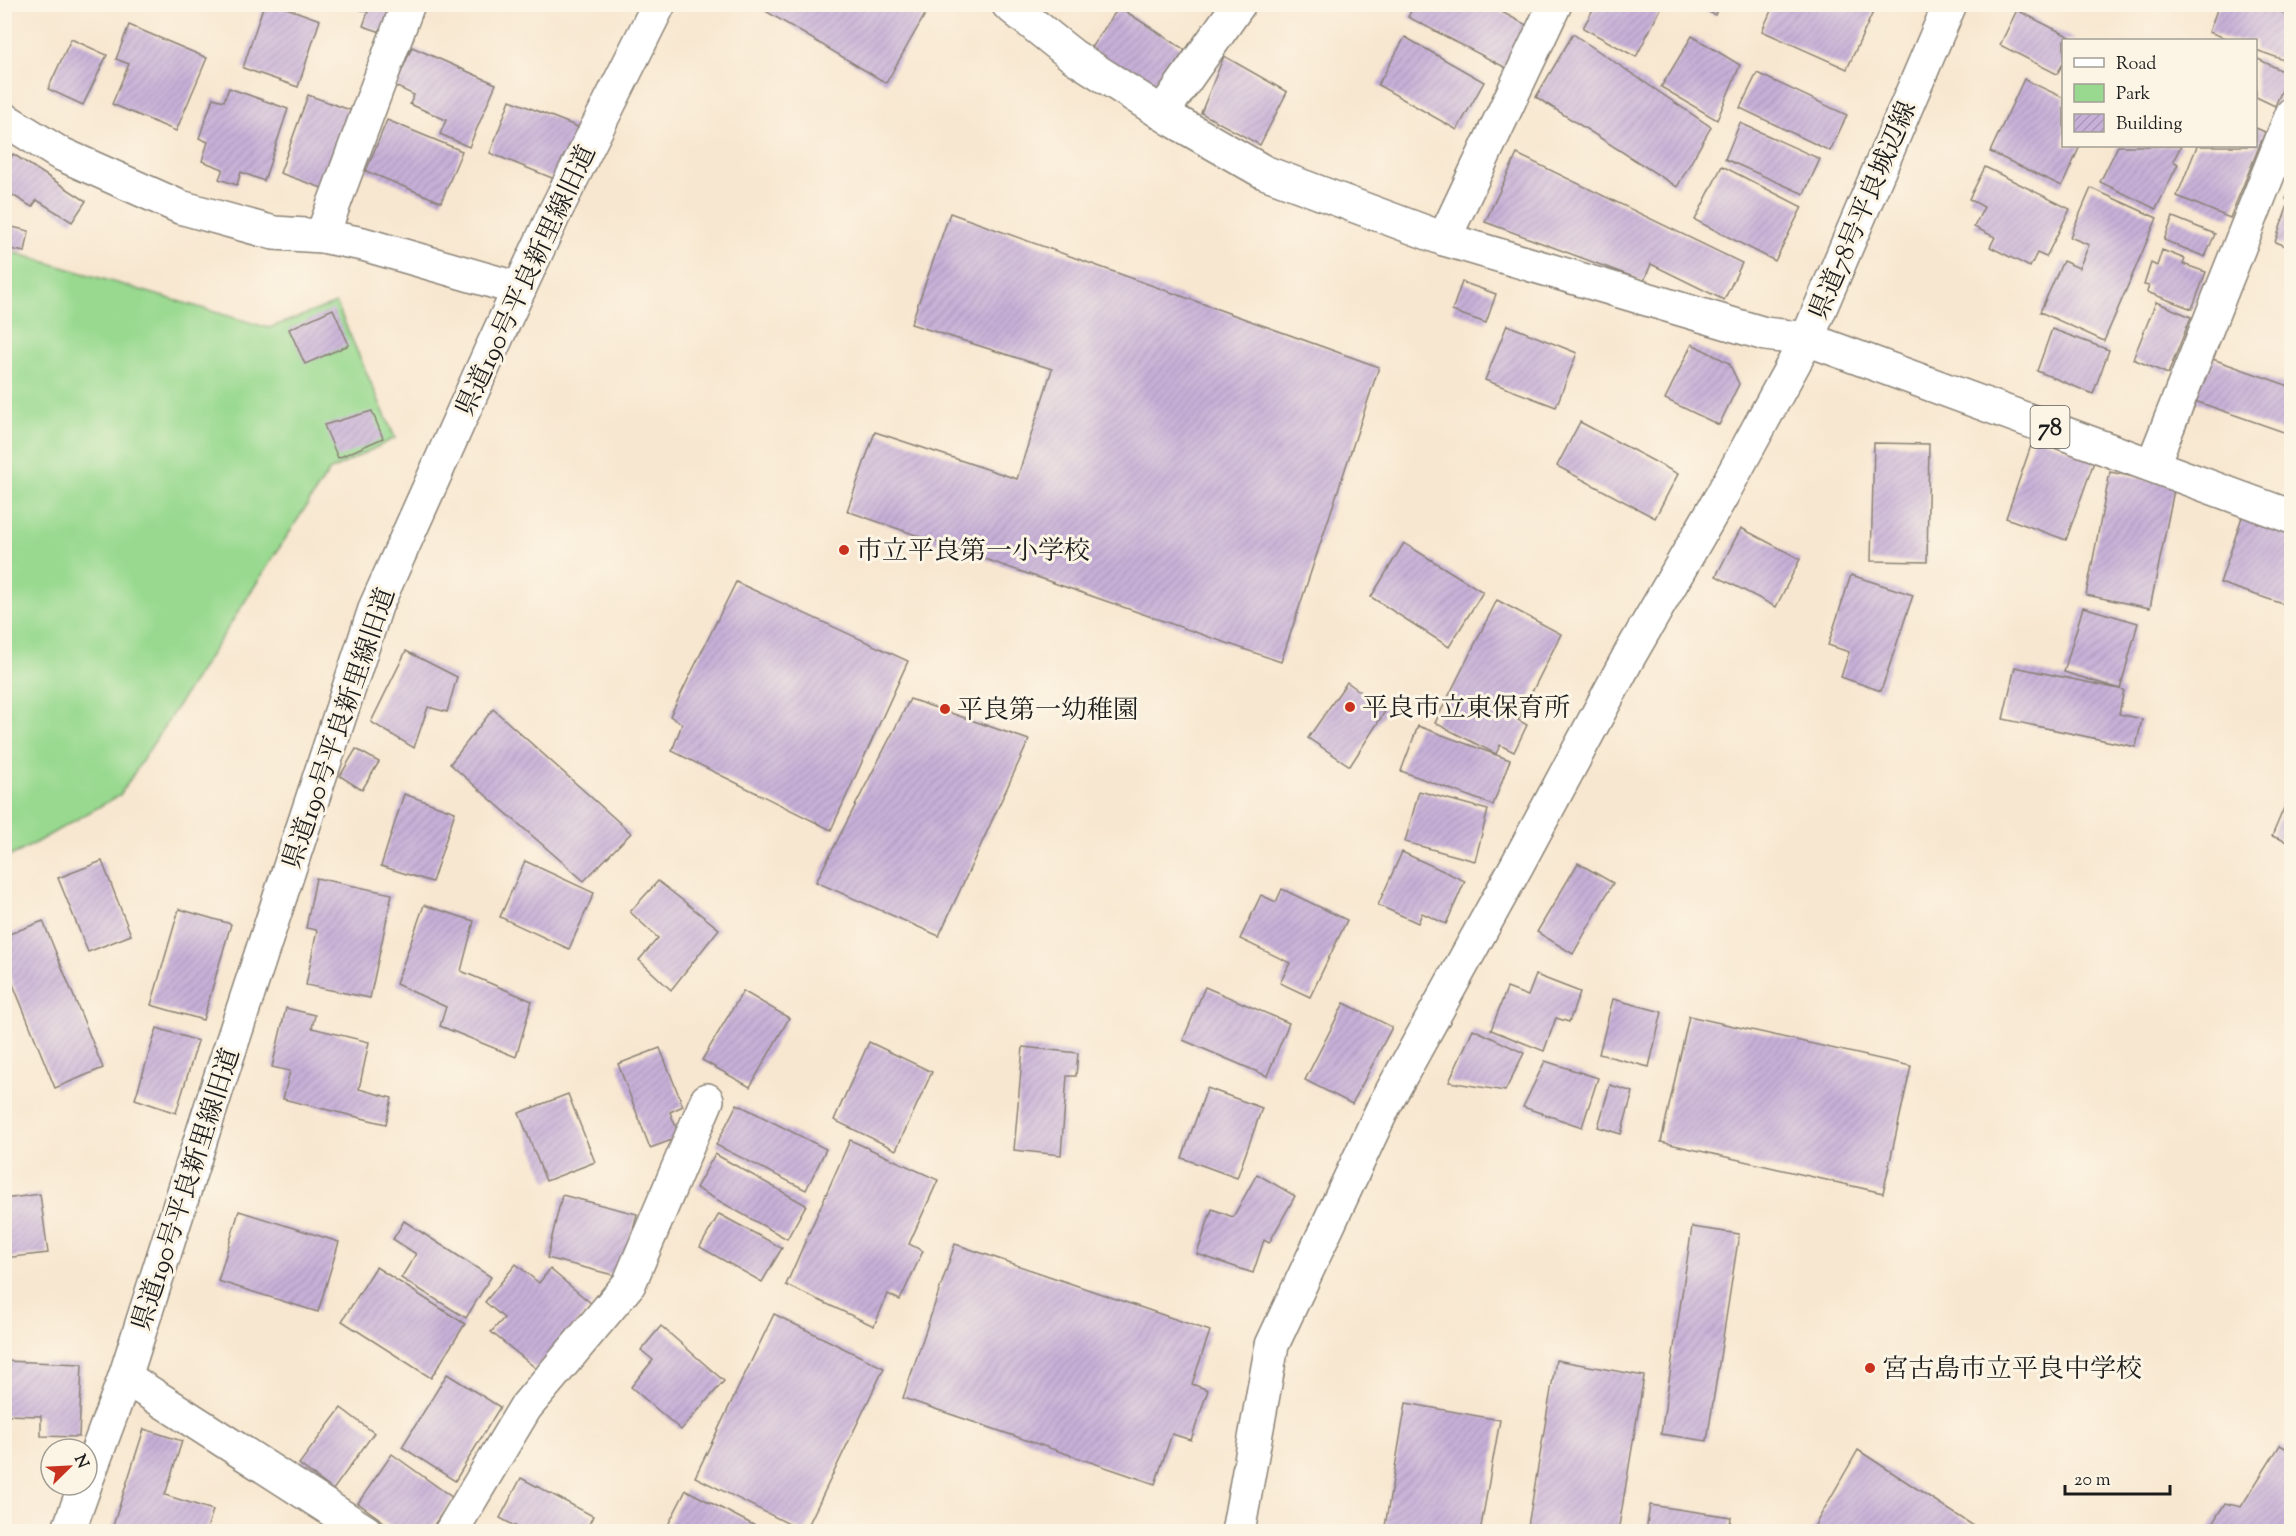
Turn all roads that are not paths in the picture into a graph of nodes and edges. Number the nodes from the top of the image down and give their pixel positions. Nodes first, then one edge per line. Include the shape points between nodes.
1 (408, 4) edge
2 (659, 4) edge
3 (1239, 4) edge
4 (1555, 4) edge
5 (1950, 4) edge
6 (1012, 6) edge
7 (1162, 113) junction
8 (2292, 114) edge
9 (4, 119) edge
10 (322, 236) junction
11 (1444, 239) junction
12 (519, 289) junction
13 (1807, 339) junction
14 (2152, 464) junction
15 (2292, 517) edge
16 (706, 1100) dead end
17 (125, 1377) junction
18 (99, 1447) edge
19 (81, 1497) edge
20 (68, 1532) edge
21 (366, 1532) edge
22 (451, 1532) edge
23 (1238, 1532) edge

1 - 10 street
2 - 12 street, 県道190号平良新里線旧道
3 - 7 street
4 - 11 street
5 - 13 street, 県道78号平良城辺線
6 - 7 street via 1073,56
7 - 11 street via 1264,172
8 - 14 street
9 - 10 street via 59,153 180,207 274,232
10 - 12 street
11 - 13 street via 1765,334
12 - 17 street, 県道190号平良新里線旧道 via 376,606
13 - 14 street, 県道78号平良城辺線 / 78
13 - 23 street via 1384,1106 1272,1345
14 - 15 street, 県道78号平良城辺線 / 78
16 - 22 street via 629,1284 525,1408
17 - 18 street, 県道190号平良新里線旧道
17 - 21 street
19 - 20 street

